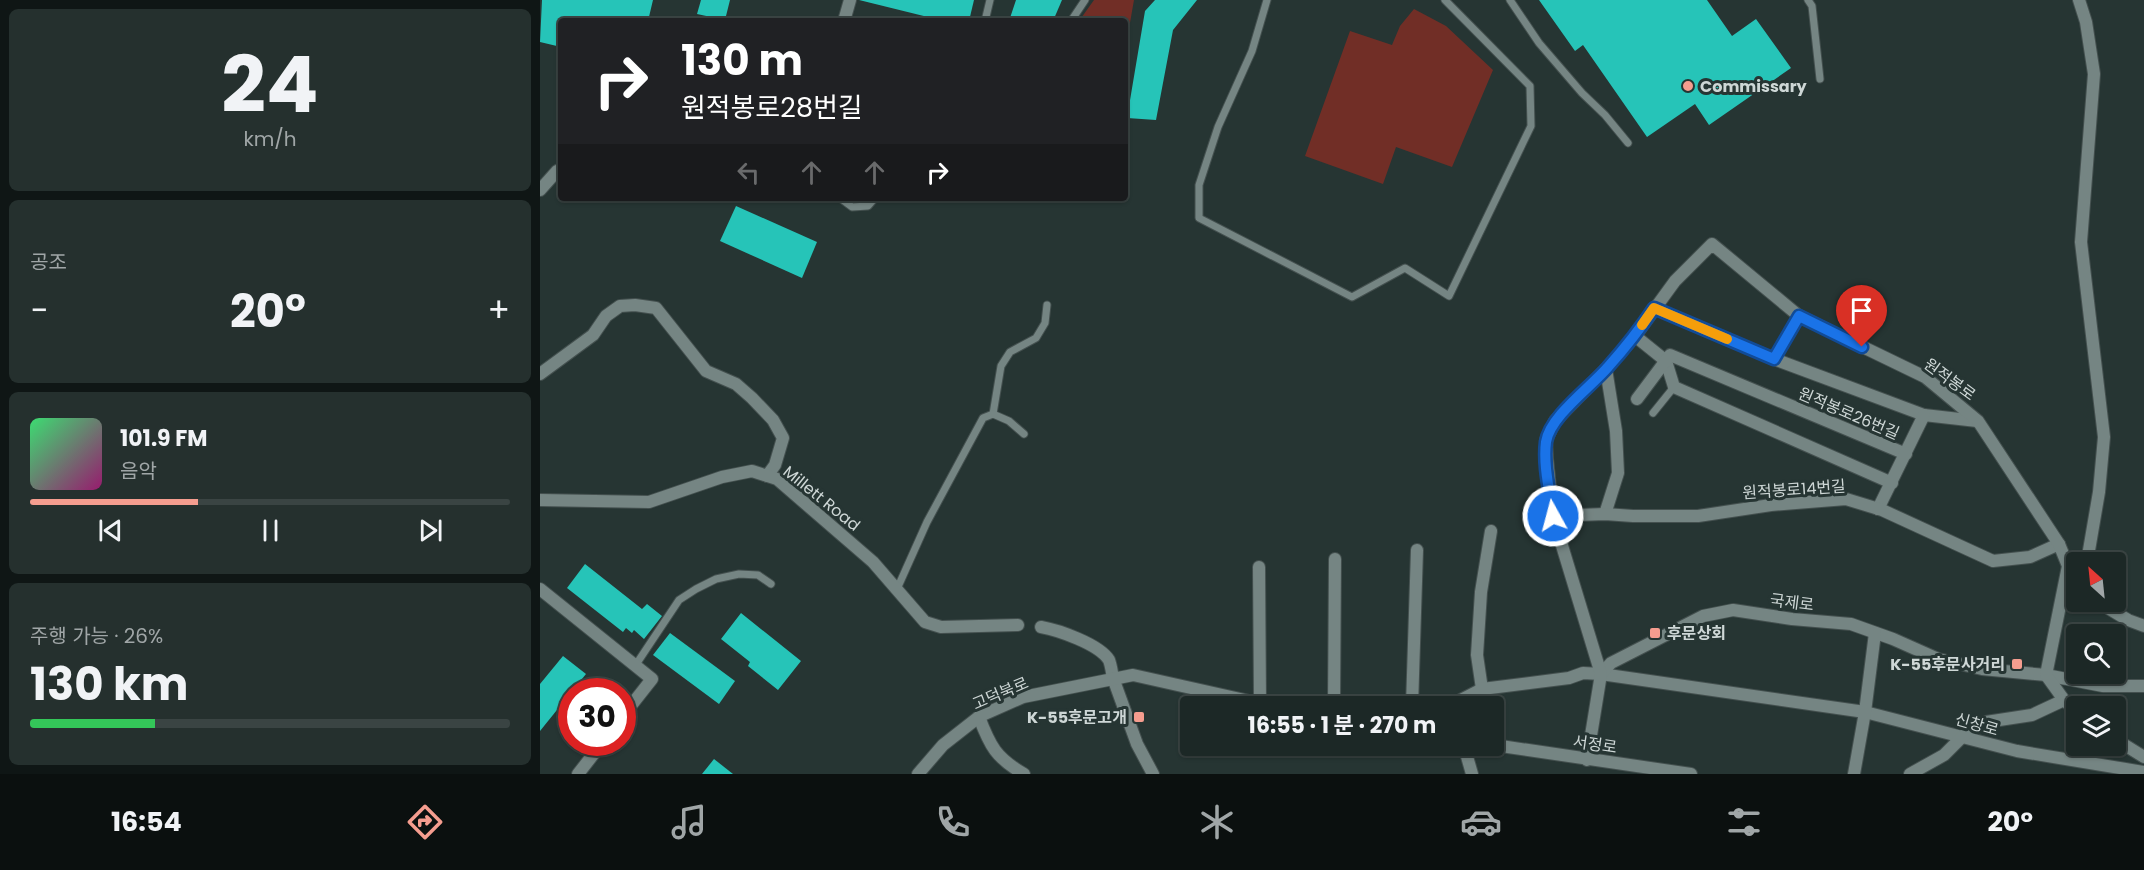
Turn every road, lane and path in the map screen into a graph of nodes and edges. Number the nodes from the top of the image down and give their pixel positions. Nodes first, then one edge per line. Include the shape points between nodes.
1 (850, 0) edge
2 (990, 0) edge
3 (1085, 0) edge
4 (1267, 0) edge
5 (1445, 0) edge
6 (1510, 0) edge
7 (1808, 0) edge
8 (2079, 0) edge
9 (845, 18) edge
10 (986, 18) edge
11 (1073, 18) edge
12 (1820, 79) dead end
13 (1628, 144) dead end
14 (558, 170) edge
15 (540, 190) edge
16 (844, 201) edge
17 (872, 201) edge
18 (1047, 305) dead end
19 (1654, 308) junction
20 (1799, 316) junction
21 (1635, 336) junction
22 (1774, 359) junction
23 (1666, 361) junction
24 (1606, 369) junction
25 (540, 374) edge
26 (1674, 387) junction
27 (1637, 399) dead end
28 (1653, 413) dead end
29 (993, 414) junction
30 (1924, 415) junction
31 (1978, 421) junction
32 (1024, 434) dead end
33 (1906, 454) junction
34 (767, 476) junction
35 (1892, 483) junction
36 (540, 500) edge
37 (1878, 509) junction
38 (1605, 514) junction
39 (1553, 516) junction
40 (1491, 531) dead end
41 (2059, 544) junction
42 (1417, 550) dead end
43 (2089, 552) edge
44 (1335, 559) dead end
45 (1259, 567) dead end
46 (771, 584) dead end
47 (540, 589) edge
48 (897, 589) junction
49 (2115, 612) edge
50 (1018, 625) dead end
51 (1041, 627) dead end
52 (2144, 627) edge
53 (1875, 633) junction
54 (635, 666) junction
55 (1601, 674) junction
56 (2046, 675) junction
57 (1113, 678) junction
58 (2144, 686) edge
59 (1482, 689) junction
60 (1226, 696) edge
61 (1266, 696) edge
62 (1334, 696) edge
63 (1412, 696) edge
64 (1468, 696) edge
65 (636, 699) edge
66 (2064, 700) joint
67 (1865, 712) junction
68 (979, 717) junction
69 (1963, 736) junction
70 (2126, 746) edge
71 (1504, 747) edge
72 (592, 756) edge
73 (1467, 756) edge
74 (2144, 757) edge
75 (1587, 760) junction
76 (2144, 772) edge
77 (579, 774) edge
78 (918, 774) edge
79 (1024, 774) edge
80 (1153, 774) edge
81 (1472, 774) edge
82 (1691, 774) edge
83 (1854, 774) edge
84 (1910, 774) edge

1 - 9 street
2 - 10 lane
3 - 11 lane
4 - 5 lane via 1252,51 1218,127 1199,185 1199,218 1352,297 1405,268 1449,296 1531,126 1530,86
6 - 13 lane via 1539,43
7 - 12 lane via 1812,6
8 - 43 street via 2094,74 2081,242 2104,437
14 - 15 street
16 - 17 lane via 852,207 868,206
18 - 29 lane via 1045,323 1036,338 1010,352 1001,366
19 - 20 street, 원적봉로 via 1675,280 1712,244
19 - 21 street, 원적봉로
19 - 22 street
20 - 22 street
20 - 31 street, 원적봉로 via 1925,377
21 - 23 street, 원적봉로26번길
21 - 24 street, 원적봉로
22 - 30 street
23 - 26 street
23 - 27 street
23 - 33 street, 원적봉로26번길 via 1670,356
24 - 38 street via 1618,473
24 - 39 street, 원적봉로 via 1555,421 1546,440
25 - 34 street via 593,335 606,316 620,306 656,308 706,372 736,384 773,420 783,438 775,465
26 - 28 lane
26 - 35 street
29 - 32 lane via 1010,421
29 - 48 lane via 984,418 927,522
30 - 31 street
30 - 33 street
31 - 41 street, 원적봉로
33 - 35 street, 원적봉로26번길
34 - 36 street, Millett Road via 752,471 722,477 649,502
34 - 48 street, Millett Road via 777,478 873,562
35 - 37 street, 원적봉로26번길
37 - 38 street, 원적봉로14번길 via 1846,499 1698,516
37 - 41 street, 원적봉로14번길 via 1993,561 2030,557
38 - 39 street, 원적봉로14번길
39 - 55 street, 원적봉로
40 - 59 street via 1481,592 1477,655
41 - 56 street, 원적봉로 via 2068,566
42 - 63 street
44 - 62 street
45 - 61 street
46 - 54 lane via 758,575 739,574 696,589 680,600
47 - 54 street
48 - 50 street, Millett Road via 926,622 942,627
49 - 52 street
51 - 57 street via 1060,630 1087,643 1108,659
53 - 55 street, 국제로 via 1851,624 1733,610 1703,616 1611,663
53 - 56 street, 국제로 via 1960,664
53 - 67 street
54 - 65 street via 652,679
55 - 59 street via 1583,673
55 - 67 street
55 - 75 street, 원적봉로
56 - 58 street, 국제로 via 2103,686
56 - 66 street
57 - 60 street via 1132,675
57 - 68 street, 고덕북로 via 1023,697
57 - 80 street via 1137,744
59 - 64 street
66 - 69 street via 2032,715 1986,722
67 - 69 street, 신창로
67 - 83 street
68 - 78 street, 고덕북로 via 943,745
68 - 79 street via 988,742 1006,764
69 - 76 street, 신창로 via 2017,752
69 - 84 street via 1944,755
70 - 74 street
71 - 75 street, 서정로
72 - 77 street
73 - 81 street
75 - 82 street, 서정로

